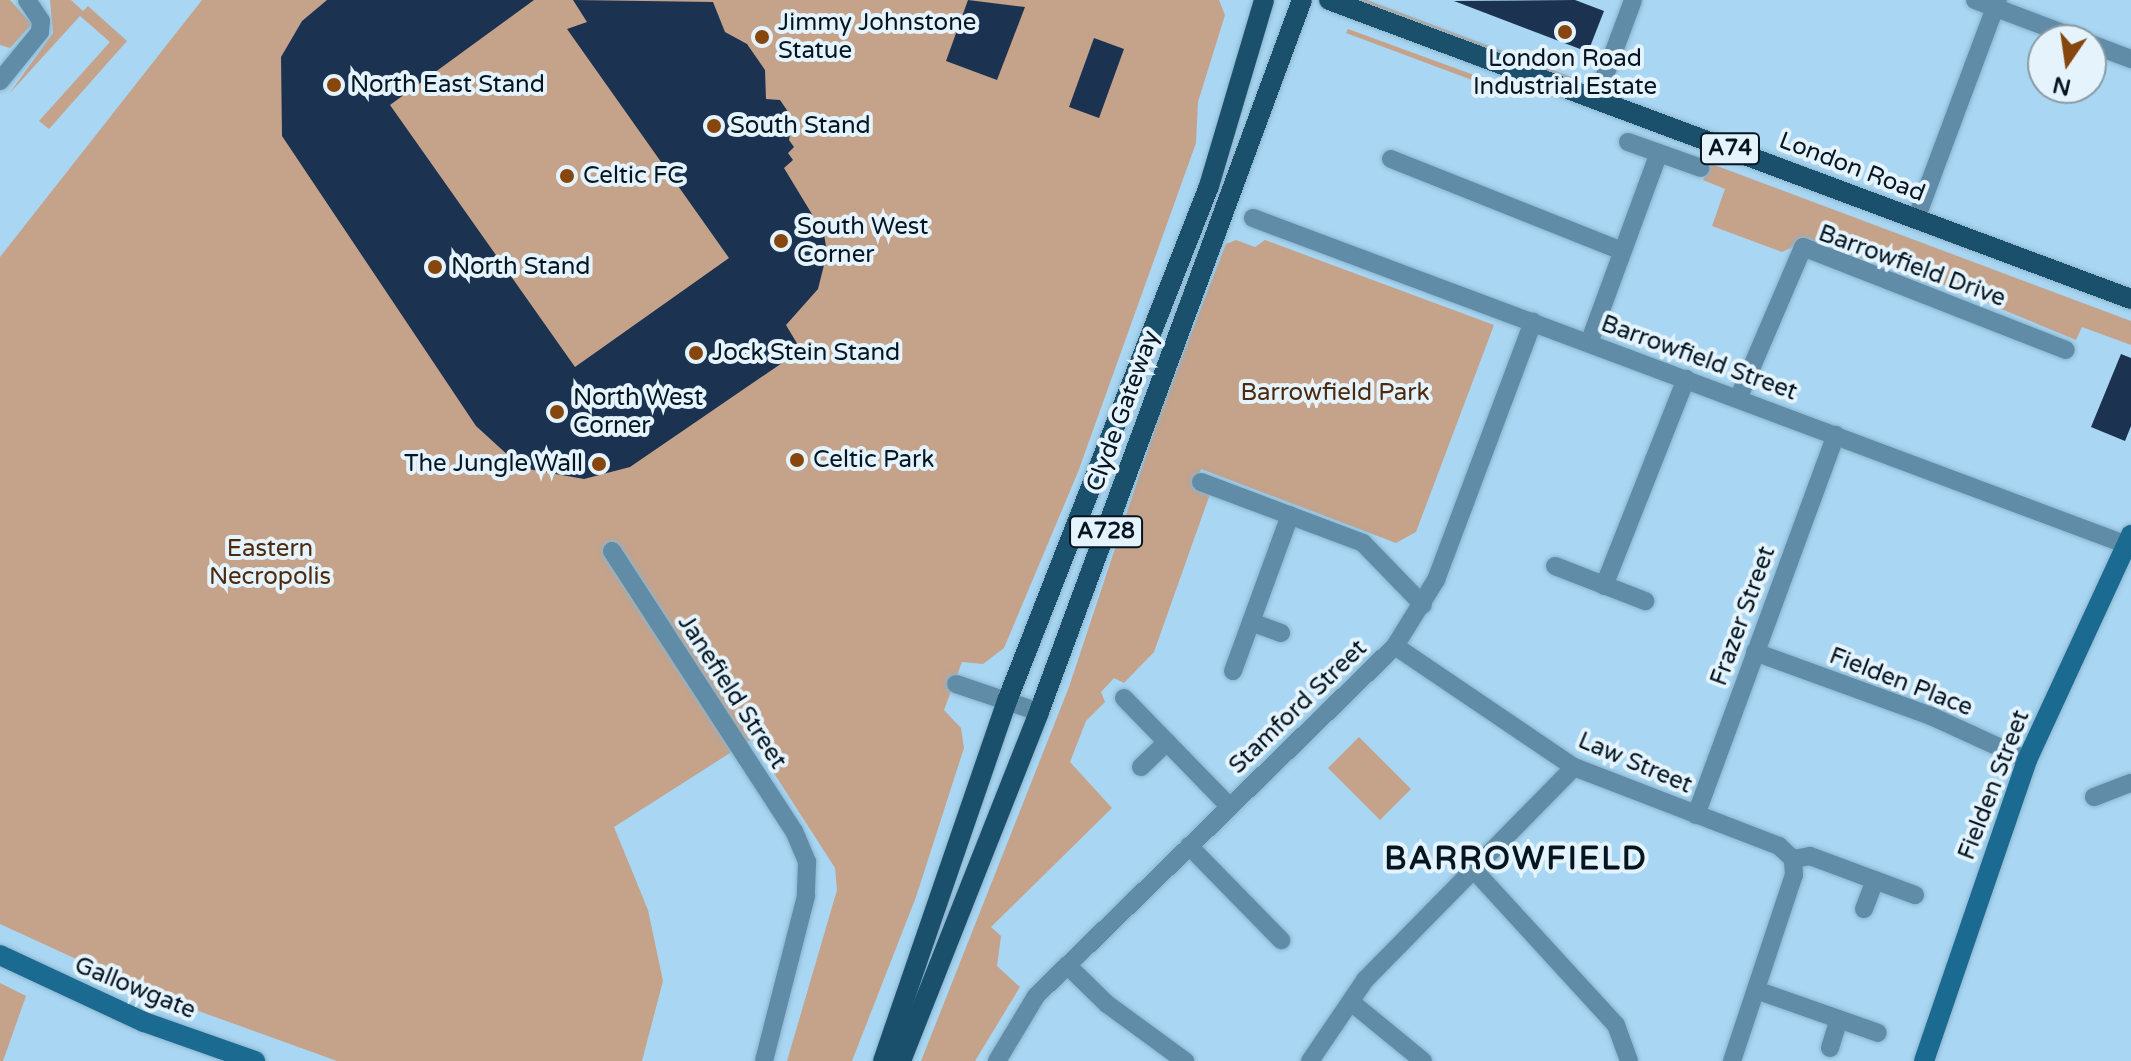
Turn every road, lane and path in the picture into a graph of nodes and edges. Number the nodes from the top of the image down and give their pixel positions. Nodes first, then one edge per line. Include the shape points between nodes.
1 (27, 0) edge
2 (1264, 0) edge
3 (1302, 0) edge
4 (1329, 0) edge
5 (1633, 0) edge
6 (1975, 0) edge
7 (1996, 4) edge
8 (2043, 24) edge
9 (2107, 50) edge
10 (2131, 59) edge
11 (0, 81) edge
12 (1597, 97) junction
13 (1628, 142) dead end
14 (1659, 153) junction
15 (1391, 159) dead end
16 (1701, 168) dead end
17 (1253, 218) dead end
18 (1916, 219) junction
19 (1622, 251) junction
20 (2131, 299) edge
21 (1533, 322) junction
22 (1589, 343) junction
23 (2066, 350) dead end
24 (1686, 379) junction
25 (1738, 399) junction
26 (1836, 435) junction
27 (1201, 482) dead end
28 (1290, 515) junction
29 (2129, 540) edge
30 (612, 551) dead end
31 (1555, 566) dead end
32 (1604, 586) junction
33 (1645, 601) dead end
34 (1423, 605) junction
35 (1251, 622) junction
36 (1281, 633) dead end
37 (1395, 646) junction
38 (1755, 652) junction
39 (1233, 671) dead end
40 (956, 684) dead end
41 (1124, 698) dead end
42 (1007, 701) junction
43 (1039, 712) junction
44 (1167, 742) junction
45 (2027, 760) junction
46 (1141, 767) dead end
47 (1574, 767) junction
48 (2131, 783) edge
49 (2094, 797) dead end
50 (1230, 807) junction
51 (1696, 815) junction
52 (1189, 846) junction
53 (1793, 859) junction
54 (1474, 870) junction
55 (1875, 880) junction
56 (1915, 895) dead end
57 (1864, 909) dead end
58 (1281, 940) dead end
59 (0, 955) edge
60 (1067, 965) junction
61 (1756, 990) junction
62 (1351, 1002) junction
63 (1839, 1019) junction
64 (1878, 1033) dead end
65 (1830, 1048) dead end
66 (255, 1061) edge
67 (764, 1061) edge
68 (883, 1061) edge
69 (901, 1061) edge
70 (997, 1061) edge
71 (1185, 1061) edge
72 (1310, 1061) edge
73 (1423, 1061) edge
74 (1629, 1061) edge
75 (1732, 1061) edge
76 (1924, 1061) edge

1 - 11 street via 41,21 40,32
2 - 42 main road, Clyde Gateway / A728 via 1209,186
3 - 43 main road, Clyde Gateway / A728
4 - 12 main road, London Road / A74
5 - 12 street
6 - 7 street
7 - 8 street
7 - 18 street
9 - 10 street
12 - 18 main road, London Road / A74
13 - 14 street
14 - 16 street
14 - 19 street
15 - 19 street
17 - 21 street, Barrowfield Street
18 - 20 main road, London Road / A74
19 - 22 street
21 - 22 street, Barrowfield Street
21 - 34 street, Stamford Street
22 - 24 street, Barrowfield Street
23 - 25 street, Barrowfield Drive via 1803,247
24 - 25 street, Barrowfield Street
24 - 32 street
25 - 26 street, Barrowfield Street
26 - 29 street, Barrowfield Street
26 - 38 street, Frazer Street
27 - 28 street
28 - 34 street via 1363,543
28 - 35 street
29 - 45 main road, Fielden Street
30 - 67 street, Janefield Street via 794,831 807,862 806,896
31 - 32 street
32 - 33 street
34 - 37 street, Stamford Street
35 - 36 street
35 - 39 street
37 - 47 street, Law Street
37 - 50 street, Stamford Street
38 - 45 street, Fielden Place via 1931,716
38 - 51 street, Frazer Street
40 - 42 street
41 - 44 street
42 - 43 street
42 - 68 main road, Clyde Gateway / A728
43 - 69 main road, Clyde Gateway / A728
44 - 46 street
44 - 50 street
45 - 76 main road, Fielden Street
47 - 51 street, Law Street
47 - 54 street
48 - 49 street
50 - 52 street, Stamford Street
51 - 53 street, Law Street via 1779,846
52 - 58 street
52 - 60 street, Stamford Street
53 - 55 street, Law Street via 1810,856
53 - 61 street via 1794,875
54 - 62 street
54 - 74 street via 1616,1025
55 - 56 street, Law Street
55 - 57 street
59 - 66 main road, Gallowgate via 136,1019
60 - 70 street, Stamford Street via 1028,1007
60 - 71 street via 1107,1004
61 - 63 street
61 - 75 street
62 - 72 street
62 - 73 street
63 - 64 street
63 - 65 street

